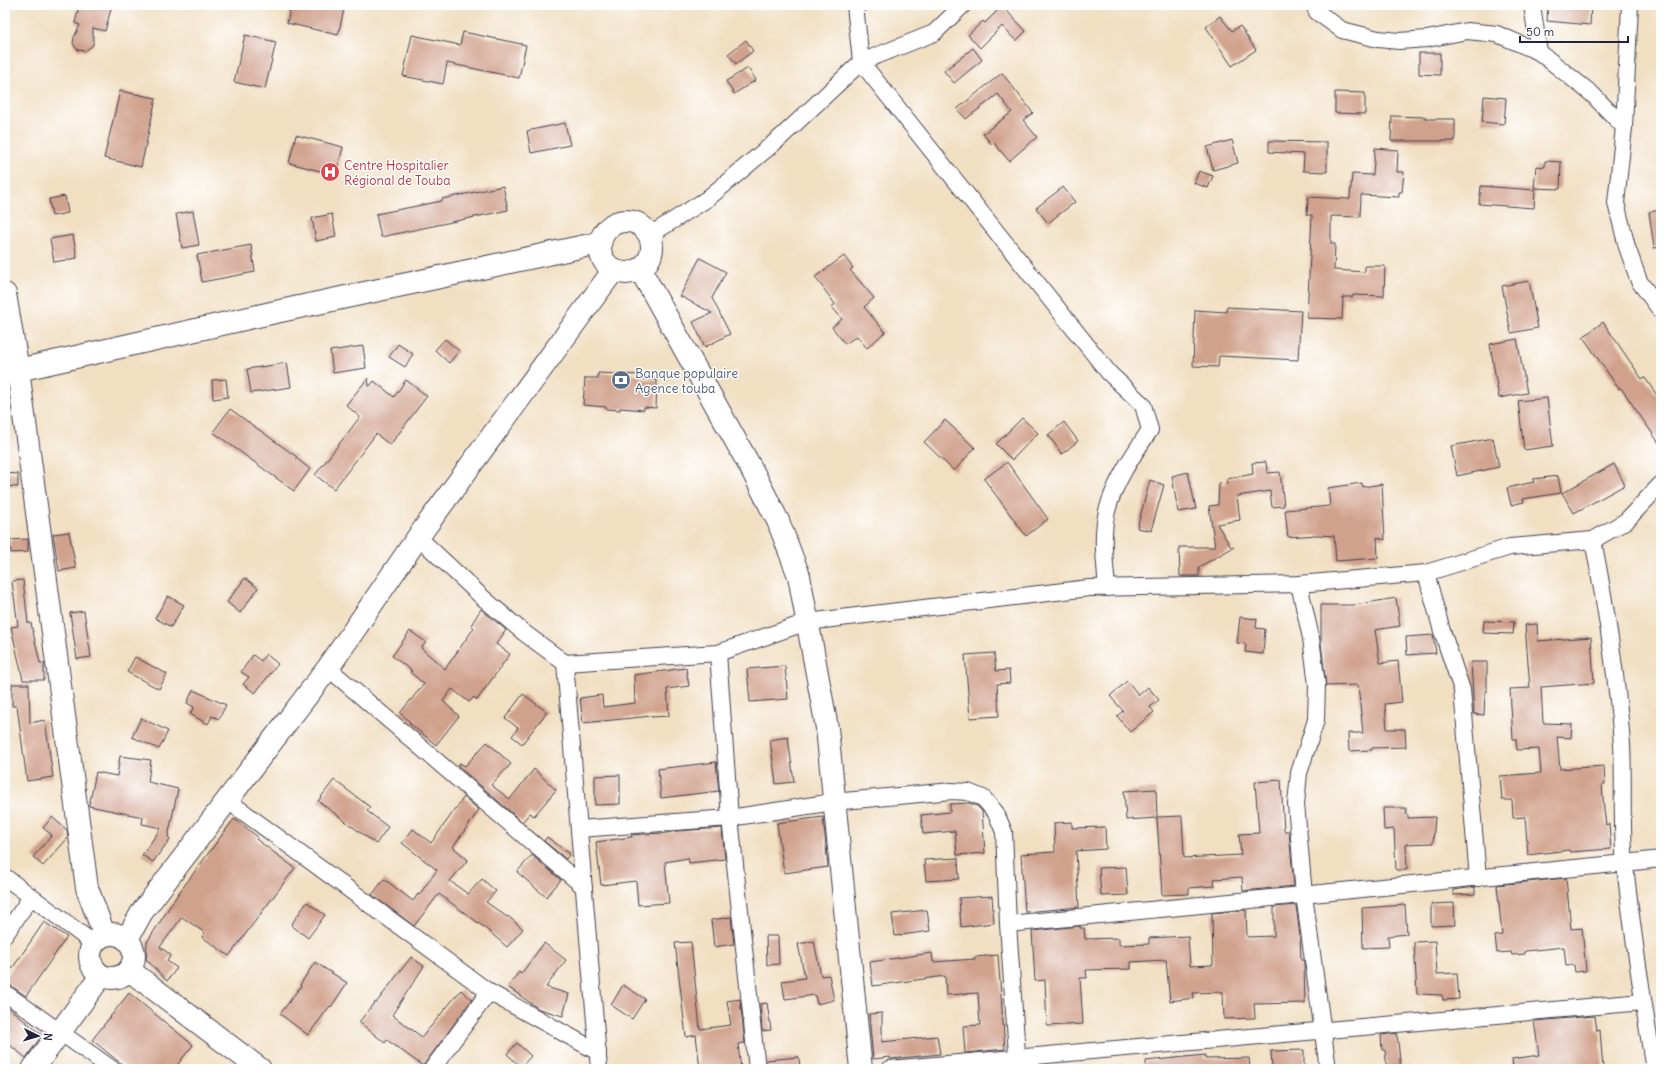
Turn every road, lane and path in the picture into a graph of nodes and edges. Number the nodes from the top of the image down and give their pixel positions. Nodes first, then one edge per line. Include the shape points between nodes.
1 (856, 5) edge
2 (963, 5) edge
3 (1314, 5) edge
4 (1532, 5) edge
5 (1630, 5) edge
6 (1539, 52) junction
7 (861, 62) junction
8 (1624, 127) junction
9 (650, 235) junction
10 (600, 243) junction
11 (640, 269) junction
12 (613, 271) junction
13 (5, 294) edge
14 (1661, 311) edge
15 (11, 372) edge
16 (1661, 484) edge
17 (418, 537) junction
18 (1593, 540) junction
19 (1426, 573) junction
20 (1299, 584) junction
21 (1107, 588) junction
22 (807, 622) junction
23 (718, 653) junction
24 (565, 663) junction
25 (328, 668) junction
26 (227, 800) junction
27 (833, 802) junction
28 (730, 818) junction
29 (579, 829) junction
30 (1661, 859) edge
31 (1625, 863) junction
32 (5, 877) edge
33 (1478, 878) junction
34 (584, 888) junction
35 (1304, 895) junction
36 (31, 897) junction
37 (1008, 924) junction
38 (5, 935) edge
39 (98, 939) junction
40 (127, 939) junction
41 (129, 970) junction
42 (101, 976) junction
43 (489, 992) junction
44 (5, 993) edge
45 (1643, 1002) junction
46 (60, 1031) junction
47 (1323, 1031) junction
48 (598, 1052) junction
49 (1018, 1063) edge
50 (33, 1069) edge
51 (112, 1069) edge
52 (260, 1069) edge
53 (432, 1069) edge
54 (599, 1069) edge
55 (757, 1069) edge
56 (861, 1069) edge
57 (890, 1069) edge
58 (1328, 1069) edge
59 (1654, 1069) edge

1 - 7 street
2 - 7 street via 934,33
3 - 6 street via 1317,12 1342,30 1378,39 1426,39 1467,31 1497,34
4 - 6 street
5 - 8 street
6 - 8 street via 1592,94
7 - 9 street via 781,137 707,198
7 - 21 street via 1109,373 1143,405 1150,430 1125,468 1107,511 1103,547
8 - 14 street via 1616,203 1627,247 1639,280
9 - 10 street via 636,222 627,220 610,227 603,234
9 - 11 street via 653,244 652,254
10 - 12 street via 602,259
10 - 15 street via 271,313
11 - 12 street via 623,274
11 - 22 street via 778,521 799,576
12 - 17 street
13 - 15 street
15 - 39 street via 87,888
16 - 18 street via 1626,521
17 - 24 street via 482,597
17 - 25 street
18 - 19 street via 1510,547
18 - 31 street via 1616,675 1622,745
19 - 20 street
19 - 33 street via 1462,690
20 - 21 street
20 - 35 street via 1311,638 1317,685 1316,720 1299,773 1296,804
21 - 22 street
22 - 23 street
22 - 27 street via 826,728
23 - 24 street
23 - 28 street
24 - 29 street
25 - 26 street
25 - 34 street
26 - 40 street via 142,912
26 - 43 street
27 - 28 street
27 - 37 street via 952,791 968,792 983,798 996,813 1004,832
27 - 56 street
28 - 29 street
28 - 55 street
29 - 34 street
30 - 31 street
31 - 33 street
31 - 45 street
32 - 36 street
33 - 35 street
34 - 48 street
35 - 37 street
35 - 47 street
36 - 38 street
36 - 39 street
37 - 49 street
39 - 40 street via 112,933 120,934
39 - 42 street via 90,952 90,961 94,970
40 - 41 street via 134,954
41 - 42 street via 116,978
41 - 52 street
42 - 46 street
43 - 48 street
43 - 53 street
44 - 46 street
45 - 47 street
45 - 59 street
46 - 50 street
46 - 51 street
47 - 49 street
47 - 58 street
48 - 54 street
49 - 57 street

